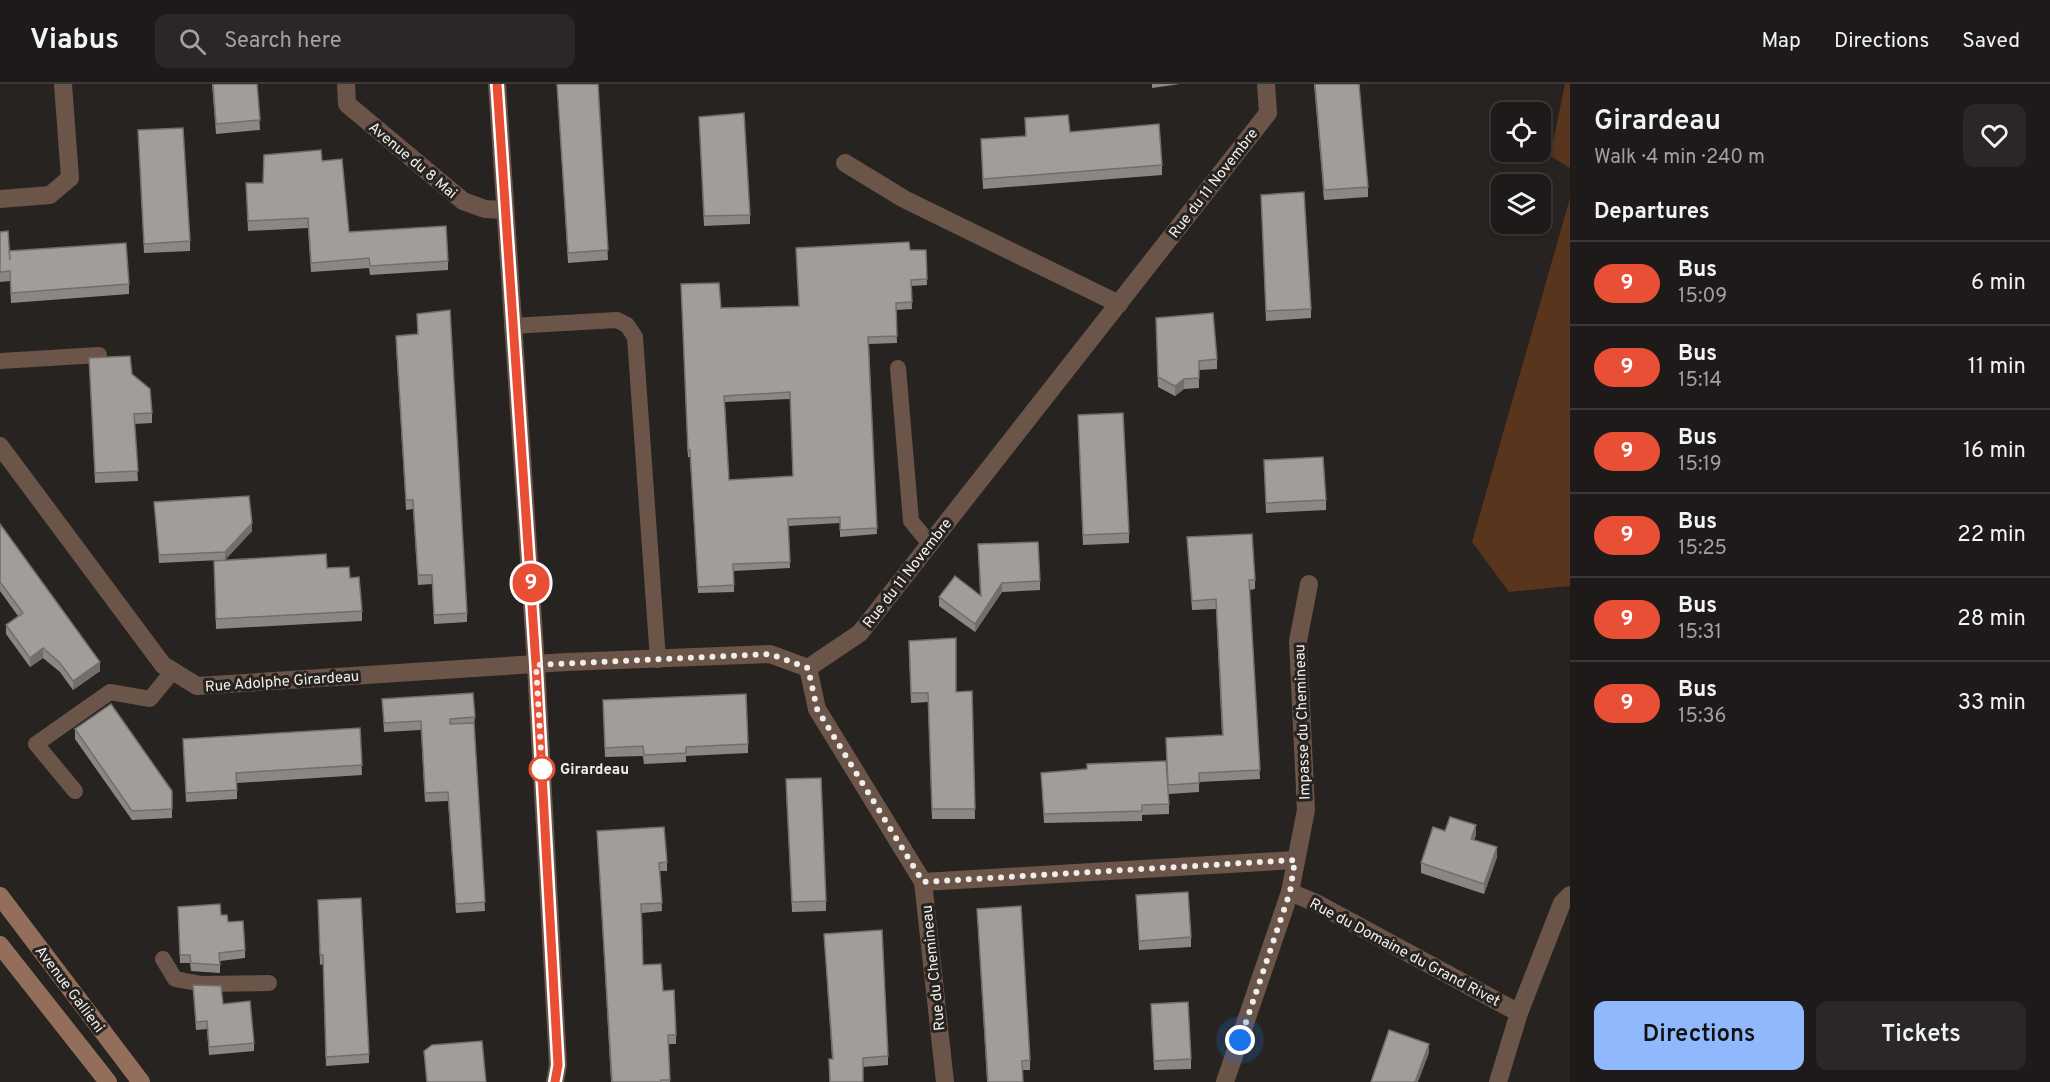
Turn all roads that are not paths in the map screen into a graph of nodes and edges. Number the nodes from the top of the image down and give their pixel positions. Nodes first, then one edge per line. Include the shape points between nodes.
1 (63, 84) edge
2 (346, 84) edge
3 (497, 84) edge
4 (1266, 84) edge
5 (845, 163) dead end
6 (0, 199) edge
7 (504, 210) junction
8 (1119, 304) junction
9 (512, 326) junction
10 (99, 355) edge
11 (0, 361) edge
12 (898, 368) dead end
13 (0, 446) edge
14 (930, 544) junction
15 (1309, 584) dead end
16 (658, 660) junction
17 (536, 665) junction
18 (808, 668) junction
19 (173, 671) junction
20 (75, 791) dead end
21 (1295, 860) junction
22 (923, 882) junction
23 (1290, 892) junction
24 (1570, 895) edge
25 (0, 896) edge
26 (0, 945) edge
27 (163, 959) dead end
28 (269, 983) dead end
29 (1519, 1013) junction
30 (108, 1082) edge
31 (141, 1082) edge
32 (555, 1082) edge
33 (945, 1082) edge
34 (1225, 1082) edge
35 (1498, 1082) edge

1 - 6 street via 70,178 50,195
2 - 7 street, Avenue du 8 Mai via 347,104 463,201 485,209
3 - 7 street
4 - 8 street, Rue du 11 Novembre via 1268,113
5 - 8 street via 904,199
7 - 9 street
8 - 14 street, Rue du 11 Novembre
9 - 16 lane via 617,320 627,324 635,337
9 - 17 street
10 - 11 lane
12 - 14 lane via 911,521
13 - 19 street, Rue Adolphe Girardeau via 163,665
14 - 18 street, Rue du 11 Novembre via 860,633
15 - 21 street, Impasse du Chemineau via 1298,641 1306,810
16 - 17 street
16 - 18 street via 770,654
17 - 19 street, Rue Adolphe Girardeau via 197,686
17 - 32 street via 558,1065
18 - 22 street, Rue du Chemineau via 817,709
19 - 20 lane via 150,699 110,692 36,744
21 - 22 street
21 - 23 street, Impasse du Chemineau
22 - 33 street, Rue du Chemineau
23 - 29 street, Rue du Domaine du Grand Rivet
23 - 34 street, Impasse du Chemineau
24 - 29 street, Rue du Domaine du Grand Rivet via 1563,903
25 - 31 main road, Avenue Gallieni
26 - 30 main road, Avenue Gallieni
27 - 28 lane via 175,979 202,984
29 - 35 street, Rue du Domaine du Grand Rivet

